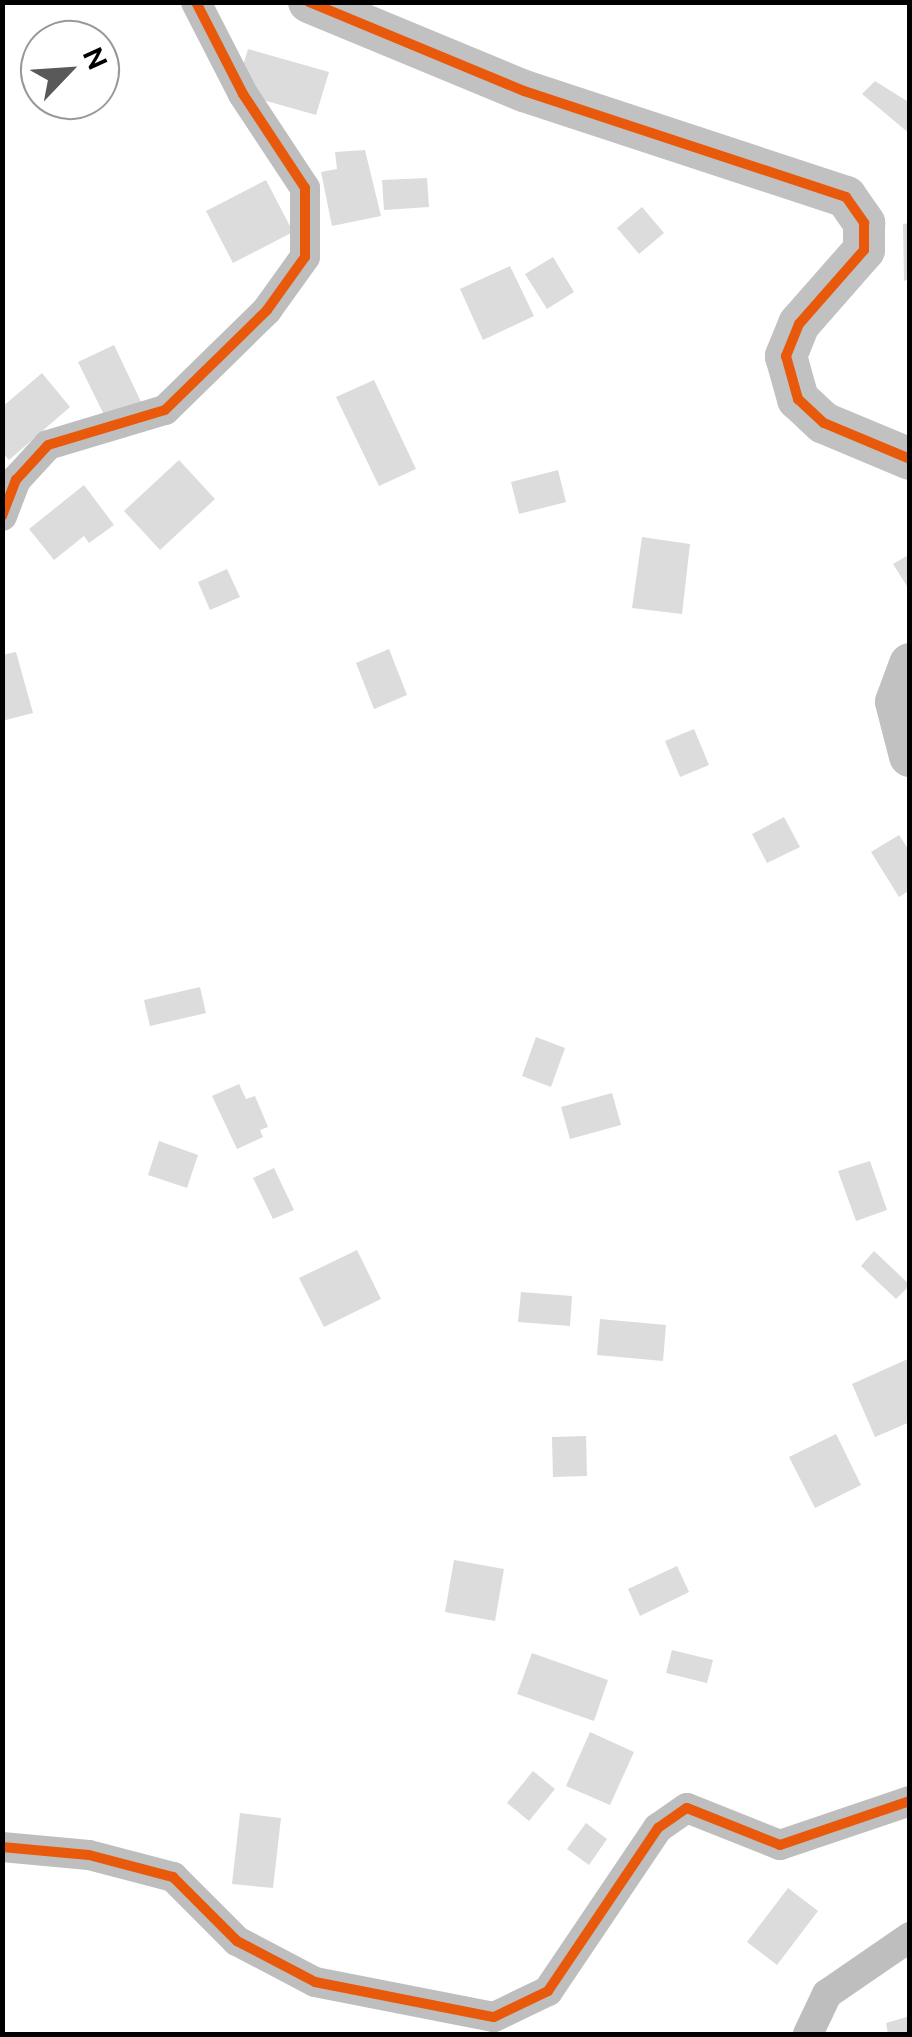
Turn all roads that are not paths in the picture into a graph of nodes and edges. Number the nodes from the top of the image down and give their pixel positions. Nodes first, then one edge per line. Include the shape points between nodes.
1 (196, 2) edge
2 (309, 2) edge
3 (910, 459) edge
4 (2, 516) edge
5 (910, 664) edge
6 (910, 756) edge
7 (910, 1801) edge
8 (2, 1847) edge
9 (910, 1937) edge
10 (808, 2034) edge

1 - 4 street via 243,94 305,188 305,257 267,310 164,410 48,446 16,480
2 - 3 street via 524,92 846,197 864,223 864,250 798,324 786,356 798,399 824,423
5 - 6 street via 896,702
7 - 8 street via 780,1845 687,1808 658,1828 548,1991 494,2017 315,1982 237,1941 173,1877 89,1855
9 - 10 street via 827,1994

